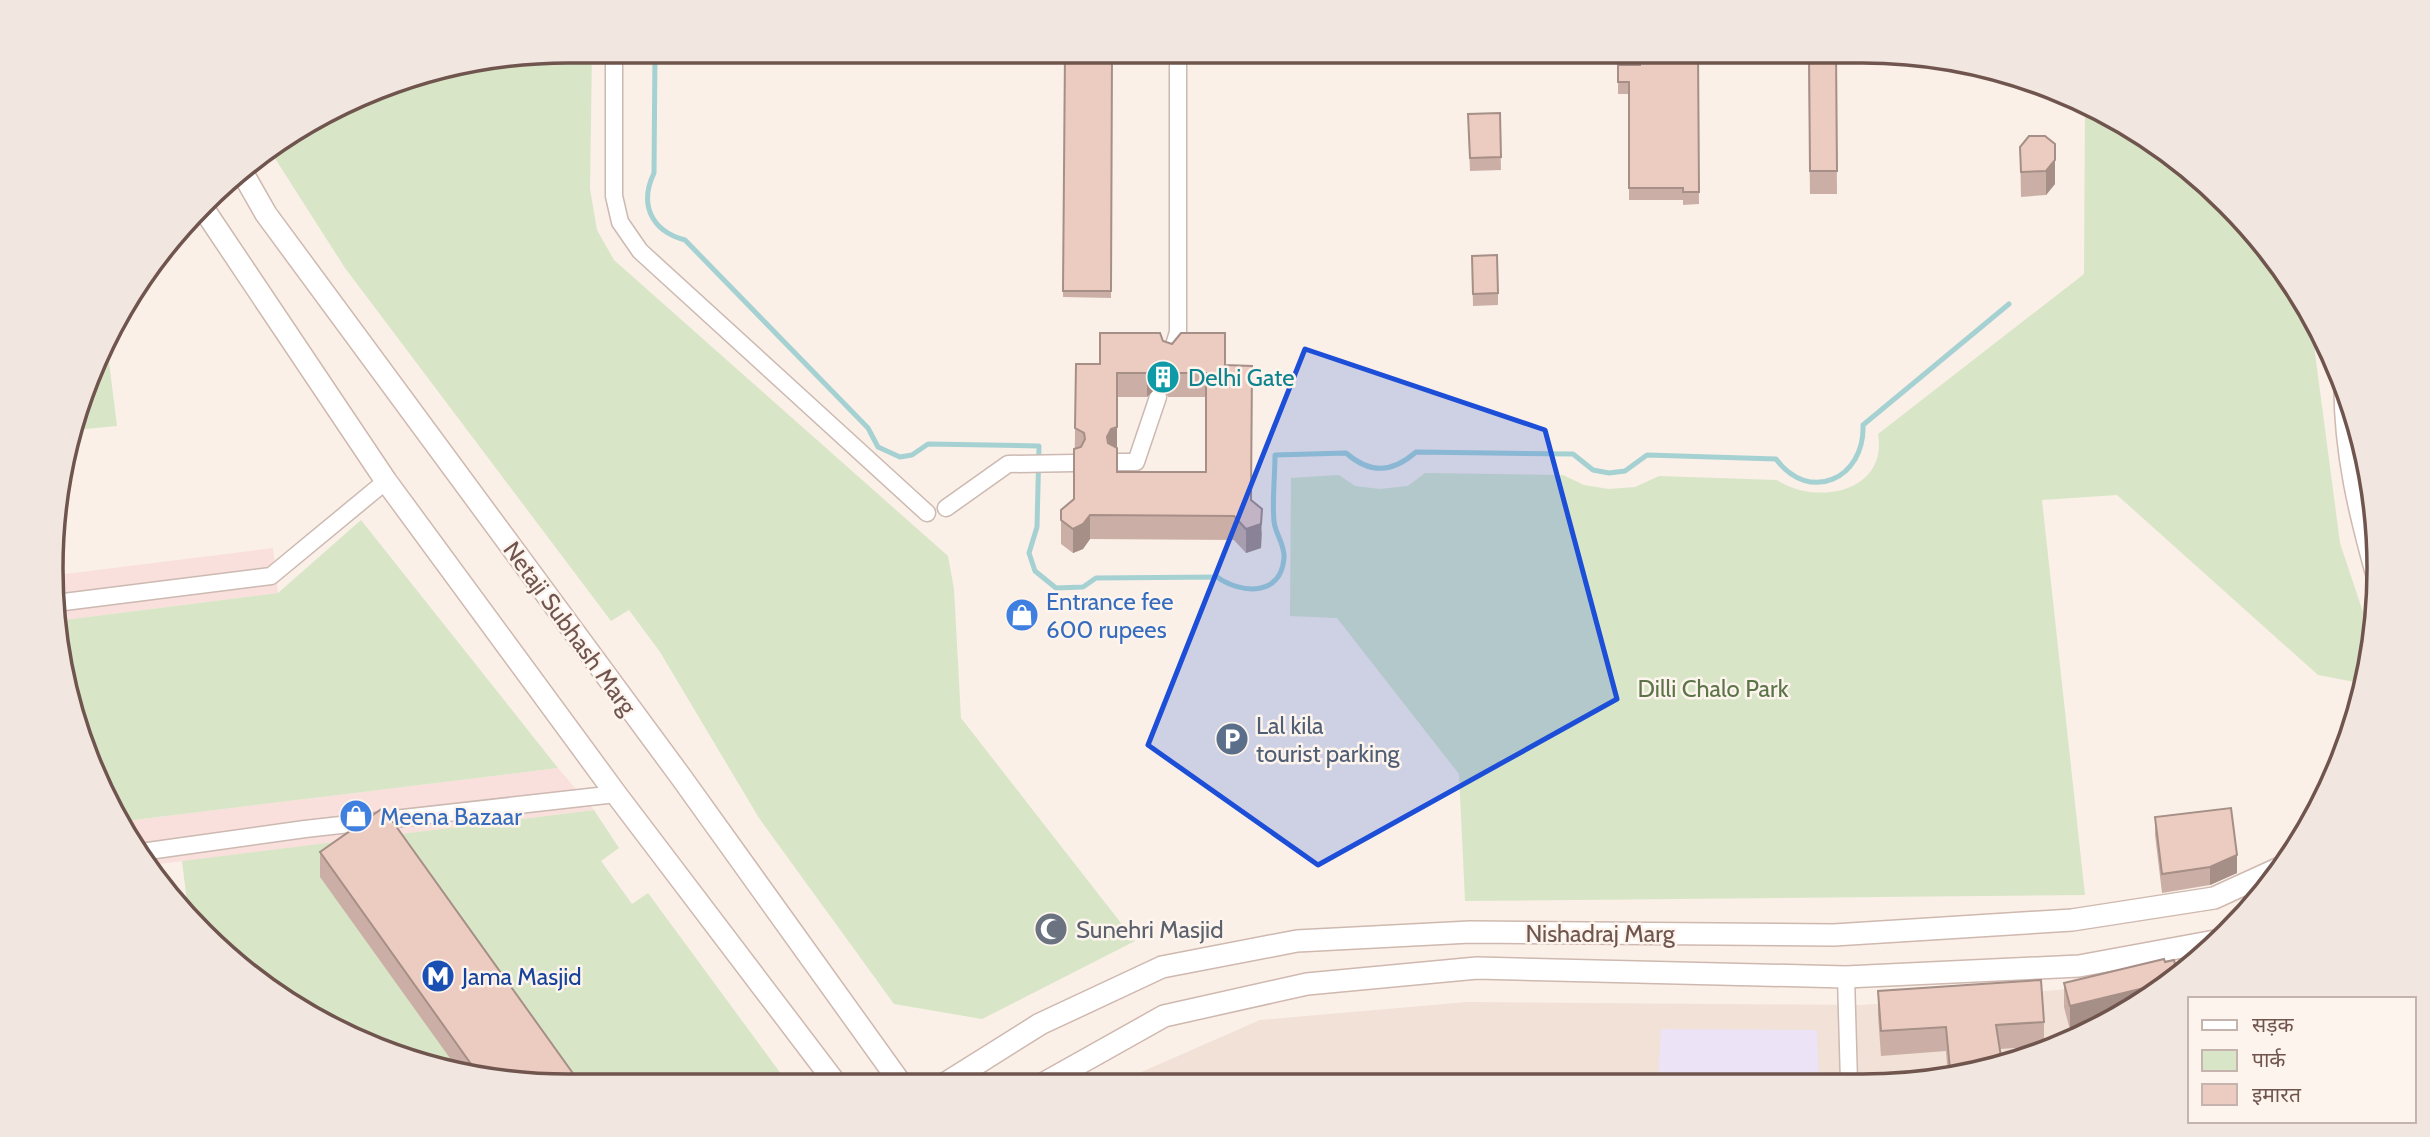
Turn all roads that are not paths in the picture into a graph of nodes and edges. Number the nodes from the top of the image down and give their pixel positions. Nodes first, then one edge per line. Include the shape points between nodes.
1 (614, 63) edge
2 (1178, 63) edge
3 (246, 179) edge
4 (208, 214) edge
5 (1170, 358) edge
6 (1158, 397) dead end
7 (2345, 422) edge
8 (1117, 462) edge
9 (1075, 463) edge
10 (386, 481) junction
11 (946, 508) dead end
12 (927, 513) dead end
13 (2366, 531) edge
14 (64, 602) edge
15 (616, 794) junction
16 (149, 851) edge
17 (2263, 876) edge
18 (2201, 944) edge
19 (1846, 977) junction
20 (829, 1074) edge
21 (894, 1074) edge
22 (960, 1074) edge
23 (1061, 1074) edge
24 (1849, 1074) edge

1 - 12 street via 614,196 620,222 640,251
2 - 5 street via 1178,332
3 - 21 main road, Netaji Subhash Marg via 266,214
4 - 10 main road
6 - 8 street via 1136,462
7 - 13 main road via 2351,474
9 - 11 street via 1008,464
10 - 14 street via 280,571 261,580
10 - 15 main road
15 - 16 street
15 - 20 main road
17 - 22 main road, Nishadraj Marg via 2214,898 2072,920 1834,934 1470,932 1297,941 1162,967 1040,1024
18 - 19 main road, Nishadraj Marg via 2079,966
19 - 23 main road, Nishadraj Marg via 1477,968 1307,984 1164,1016
19 - 24 street

